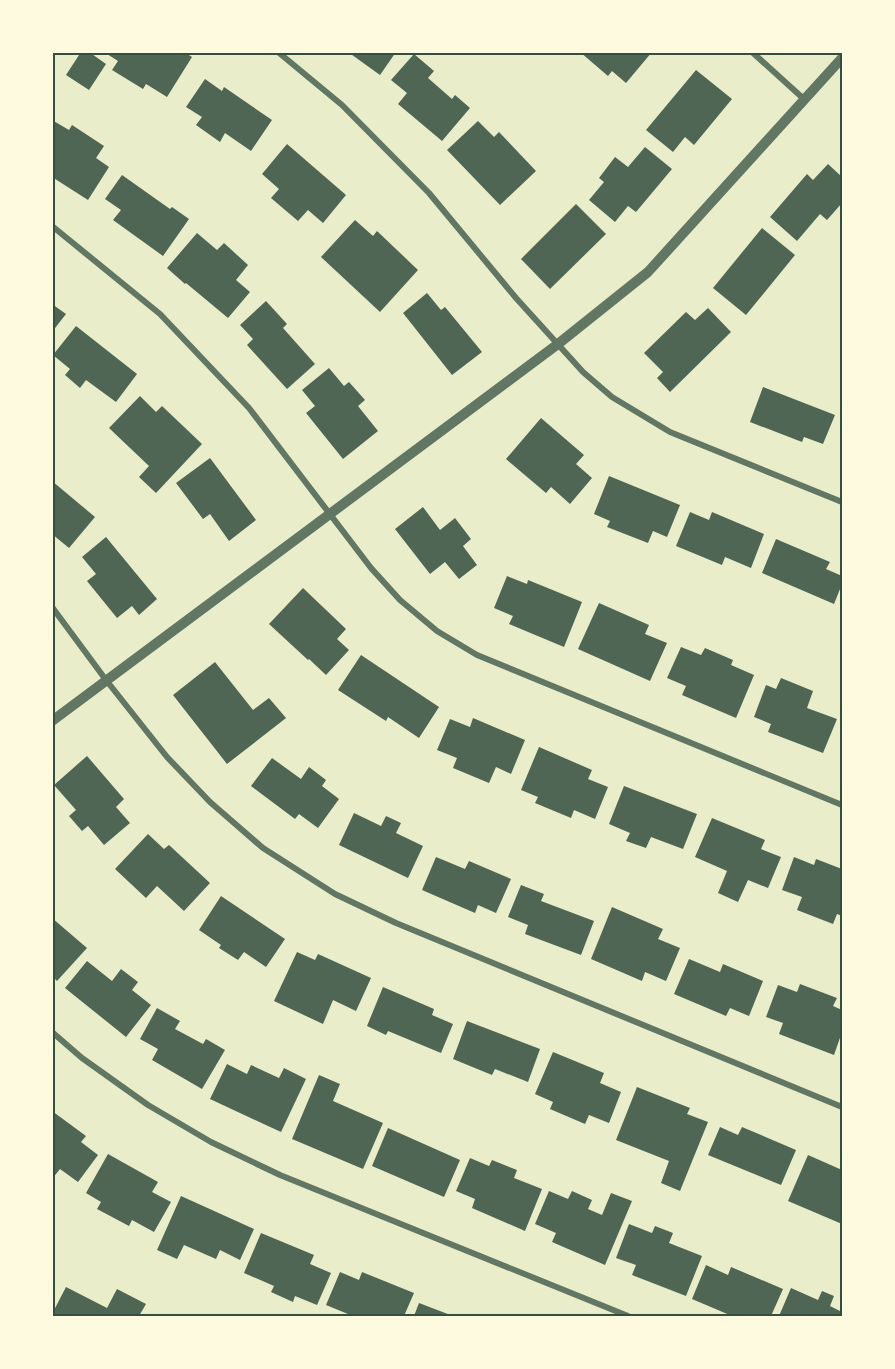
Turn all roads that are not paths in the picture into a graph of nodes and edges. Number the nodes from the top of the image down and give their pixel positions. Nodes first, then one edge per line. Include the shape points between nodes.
1 (278, 52) edge
2 (752, 52) edge
3 (843, 58) edge
4 (805, 100) junction
5 (52, 226) edge
6 (558, 344) junction
7 (843, 502) edge
8 (331, 513) junction
9 (52, 607) edge
10 (106, 680) junction
11 (52, 721) edge
12 (843, 805) edge
13 (52, 1032) edge
14 (843, 1107) edge
15 (628, 1317) edge

1 - 6 street via 342,105 429,193
2 - 4 street
3 - 4 street
4 - 6 street via 648,272
5 - 8 street via 160,314 249,408
6 - 7 street via 612,397 670,432
6 - 8 street
8 - 10 street
8 - 12 street via 400,600 437,631 477,655
9 - 10 street
10 - 11 street
10 - 14 street via 167,757 210,802 263,848 335,894 396,923
13 - 15 street via 148,1105 211,1142 280,1175

